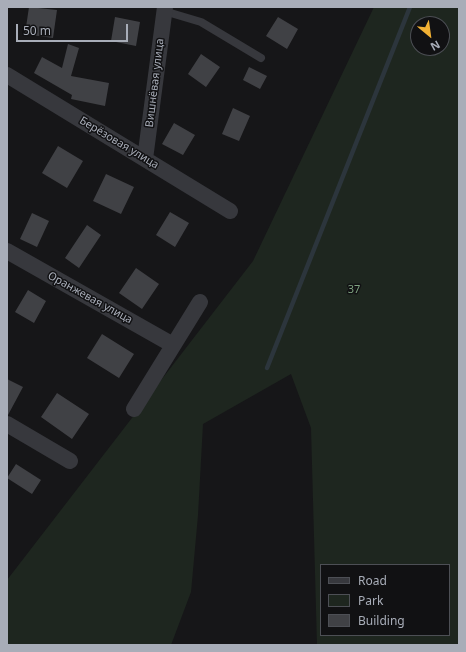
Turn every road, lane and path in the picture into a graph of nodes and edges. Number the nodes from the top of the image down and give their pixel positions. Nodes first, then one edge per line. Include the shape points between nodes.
1 (164, 9) edge
2 (261, 58) dead end
3 (7, 76) edge
4 (145, 158) junction
5 (230, 210) dead end
6 (7, 251) edge
7 (200, 302) dead end
8 (173, 345) junction
9 (134, 410) dead end
10 (7, 424) edge
11 (70, 461) dead end

1 - 2 lane via 201,22
1 - 4 street, Вишнёвая улица
3 - 4 street, Берёзовая улица
4 - 5 street, Берёзовая улица
6 - 8 street, Оранжевая улица
7 - 8 street
8 - 9 street
10 - 11 street

